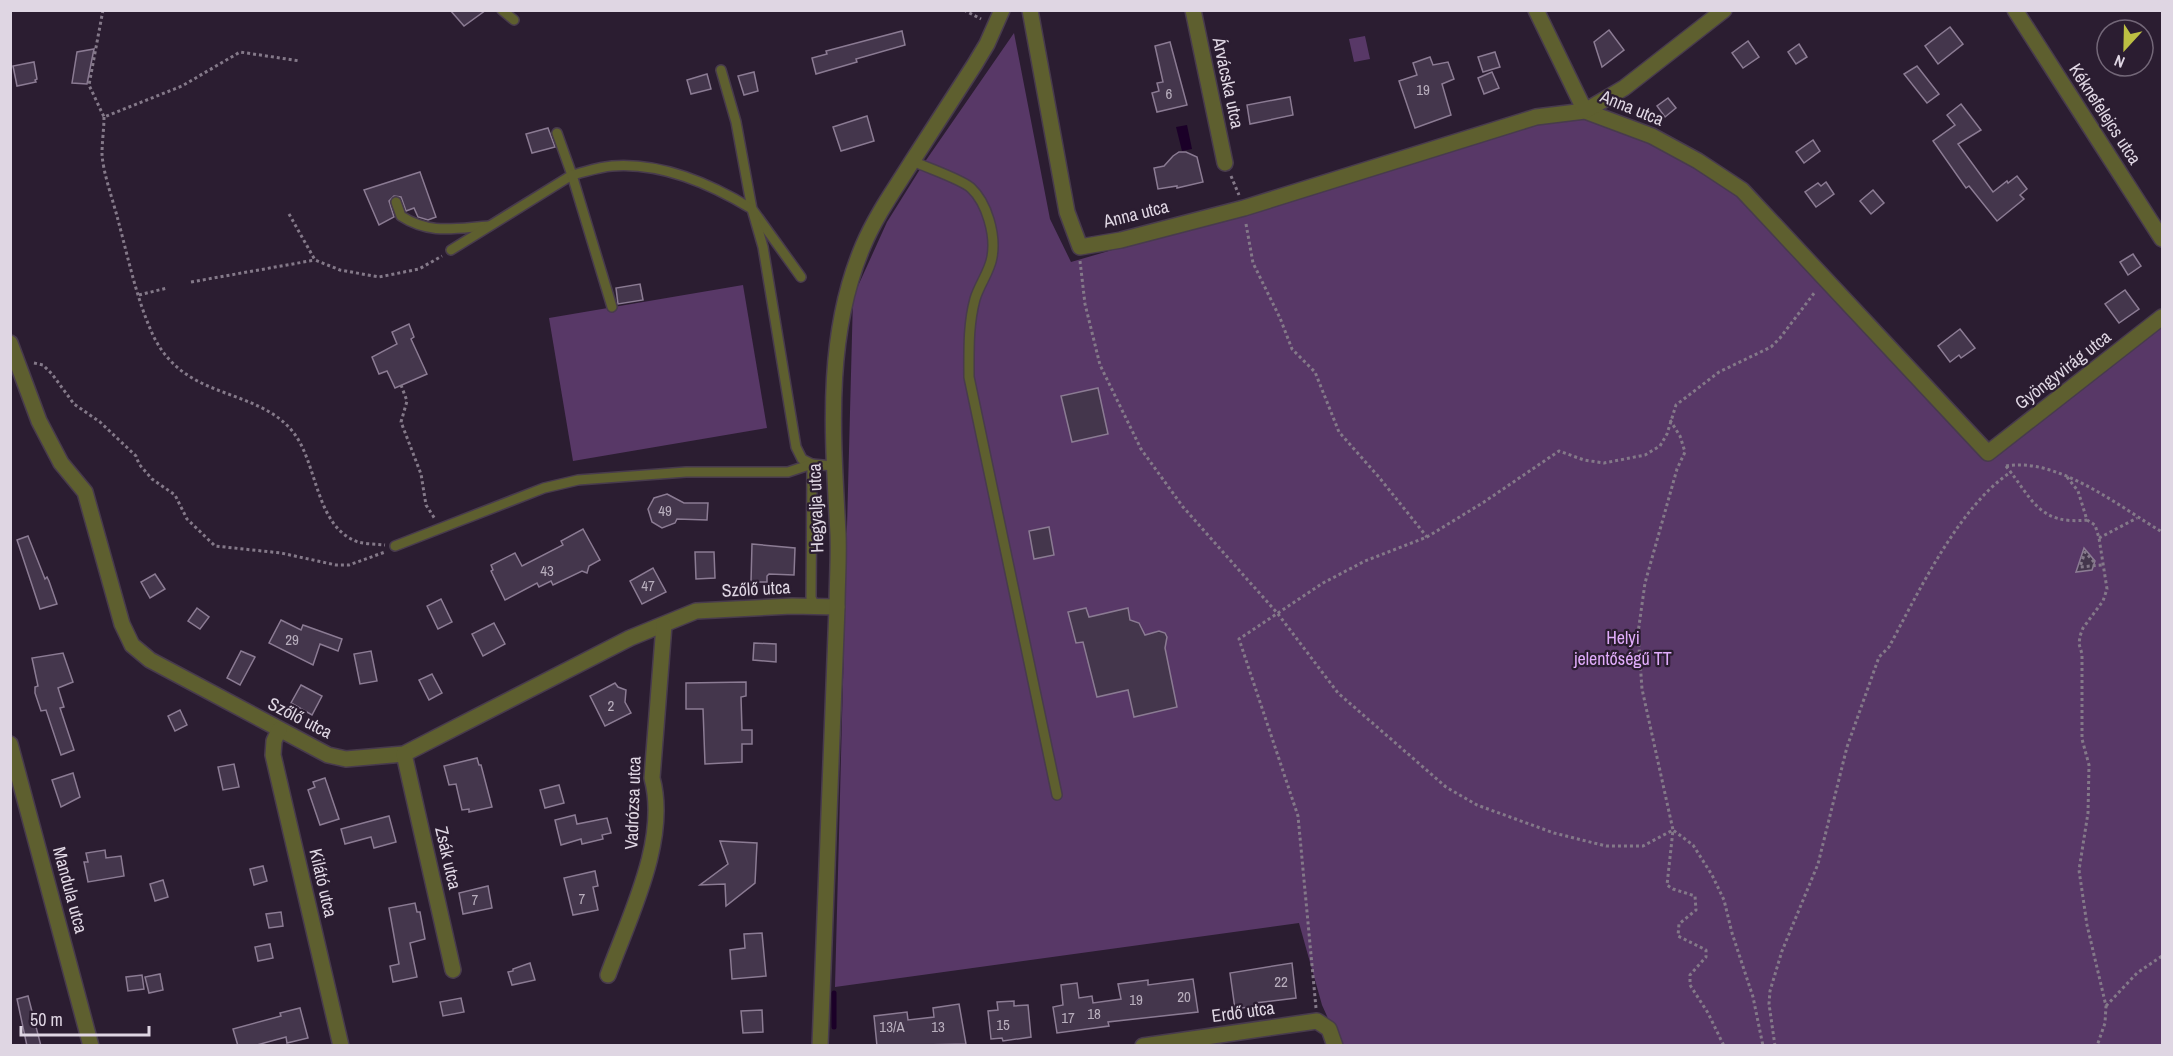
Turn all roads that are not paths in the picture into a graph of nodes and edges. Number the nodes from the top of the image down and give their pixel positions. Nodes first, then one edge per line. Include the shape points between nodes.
1 (502, 10) edge
2 (1002, 10) edge
3 (1030, 10) edge
4 (1193, 10) edge
5 (1536, 10) edge
6 (1724, 10) edge
7 (2015, 10) edge
8 (514, 20) dead end
9 (721, 70) dead end
10 (1585, 111) junction
11 (557, 133) dead end
12 (913, 161) junction
13 (1225, 164) road end
14 (572, 175) junction
15 (396, 202) dead end
16 (752, 209) junction
17 (492, 226) junction
18 (2163, 239) edge
19 (452, 250) road end
20 (801, 277) dead end
21 (612, 307) dead end
22 (2163, 317) edge
23 (13, 348) edge
24 (1988, 453) joint
25 (812, 465) junction
26 (833, 466) junction
27 (396, 546) road end
28 (816, 607) junction
29 (837, 607) junction
30 (664, 625) junction
31 (279, 730) junction
32 (10, 744) edge
33 (404, 754) junction
34 (1057, 795) dead end
35 (453, 970) dead end
36 (608, 975) dead end
37 (91, 1046) edge
38 (341, 1046) edge
39 (820, 1046) edge
40 (1143, 1046) edge
41 (1335, 1046) edge

1 - 8 lane
2 - 12 street, Hegyalja utca via 987,44
3 - 10 street, Anna utca via 1067,212 1080,247 1244,208 1536,117
4 - 13 street, Árvácska utca
5 - 10 street
6 - 10 street via 1624,88
7 - 18 street, Kéknefelejcs utca
9 - 16 lane via 736,122
10 - 24 street, Anna utca via 1652,136 1742,190
11 - 14 lane
12 - 26 street, Hegyalja utca via 880,210 849,284 840,322 832,399
12 - 34 lane via 970,187 982,201 988,220 992,257 975,299 969,336 969,377
14 - 16 lane via 613,166 656,169 699,181
14 - 17 lane
14 - 21 lane
15 - 17 lane via 401,216 425,228
16 - 20 lane
16 - 25 lane via 763,248 796,447 802,459
17 - 19 lane
22 - 24 street, Gyöngyvirág utca
23 - 31 street, Szőlő utca via 39,421 61,463 85,492 117,608 132,645 150,660
25 - 26 lane
25 - 27 lane via 788,472 686,472 578,480 544,488
25 - 28 lane via 811,598
26 - 29 street, Hegyalja utca
28 - 29 street, Szőlő utca
28 - 30 street, Szőlő utca via 696,611
29 - 39 street, Hegyalja utca
30 - 33 street, Szőlő utca via 630,638
30 - 36 street, Vadrózsa utca via 652,778 657,794 651,859
31 - 33 street, Szőlő utca via 328,755 346,759
31 - 38 street, Kilátó utca via 273,755
32 - 37 street, Mandula utca
33 - 35 street, Zsák utca
40 - 41 street, Erdő utca via 1317,1021 1329,1029

